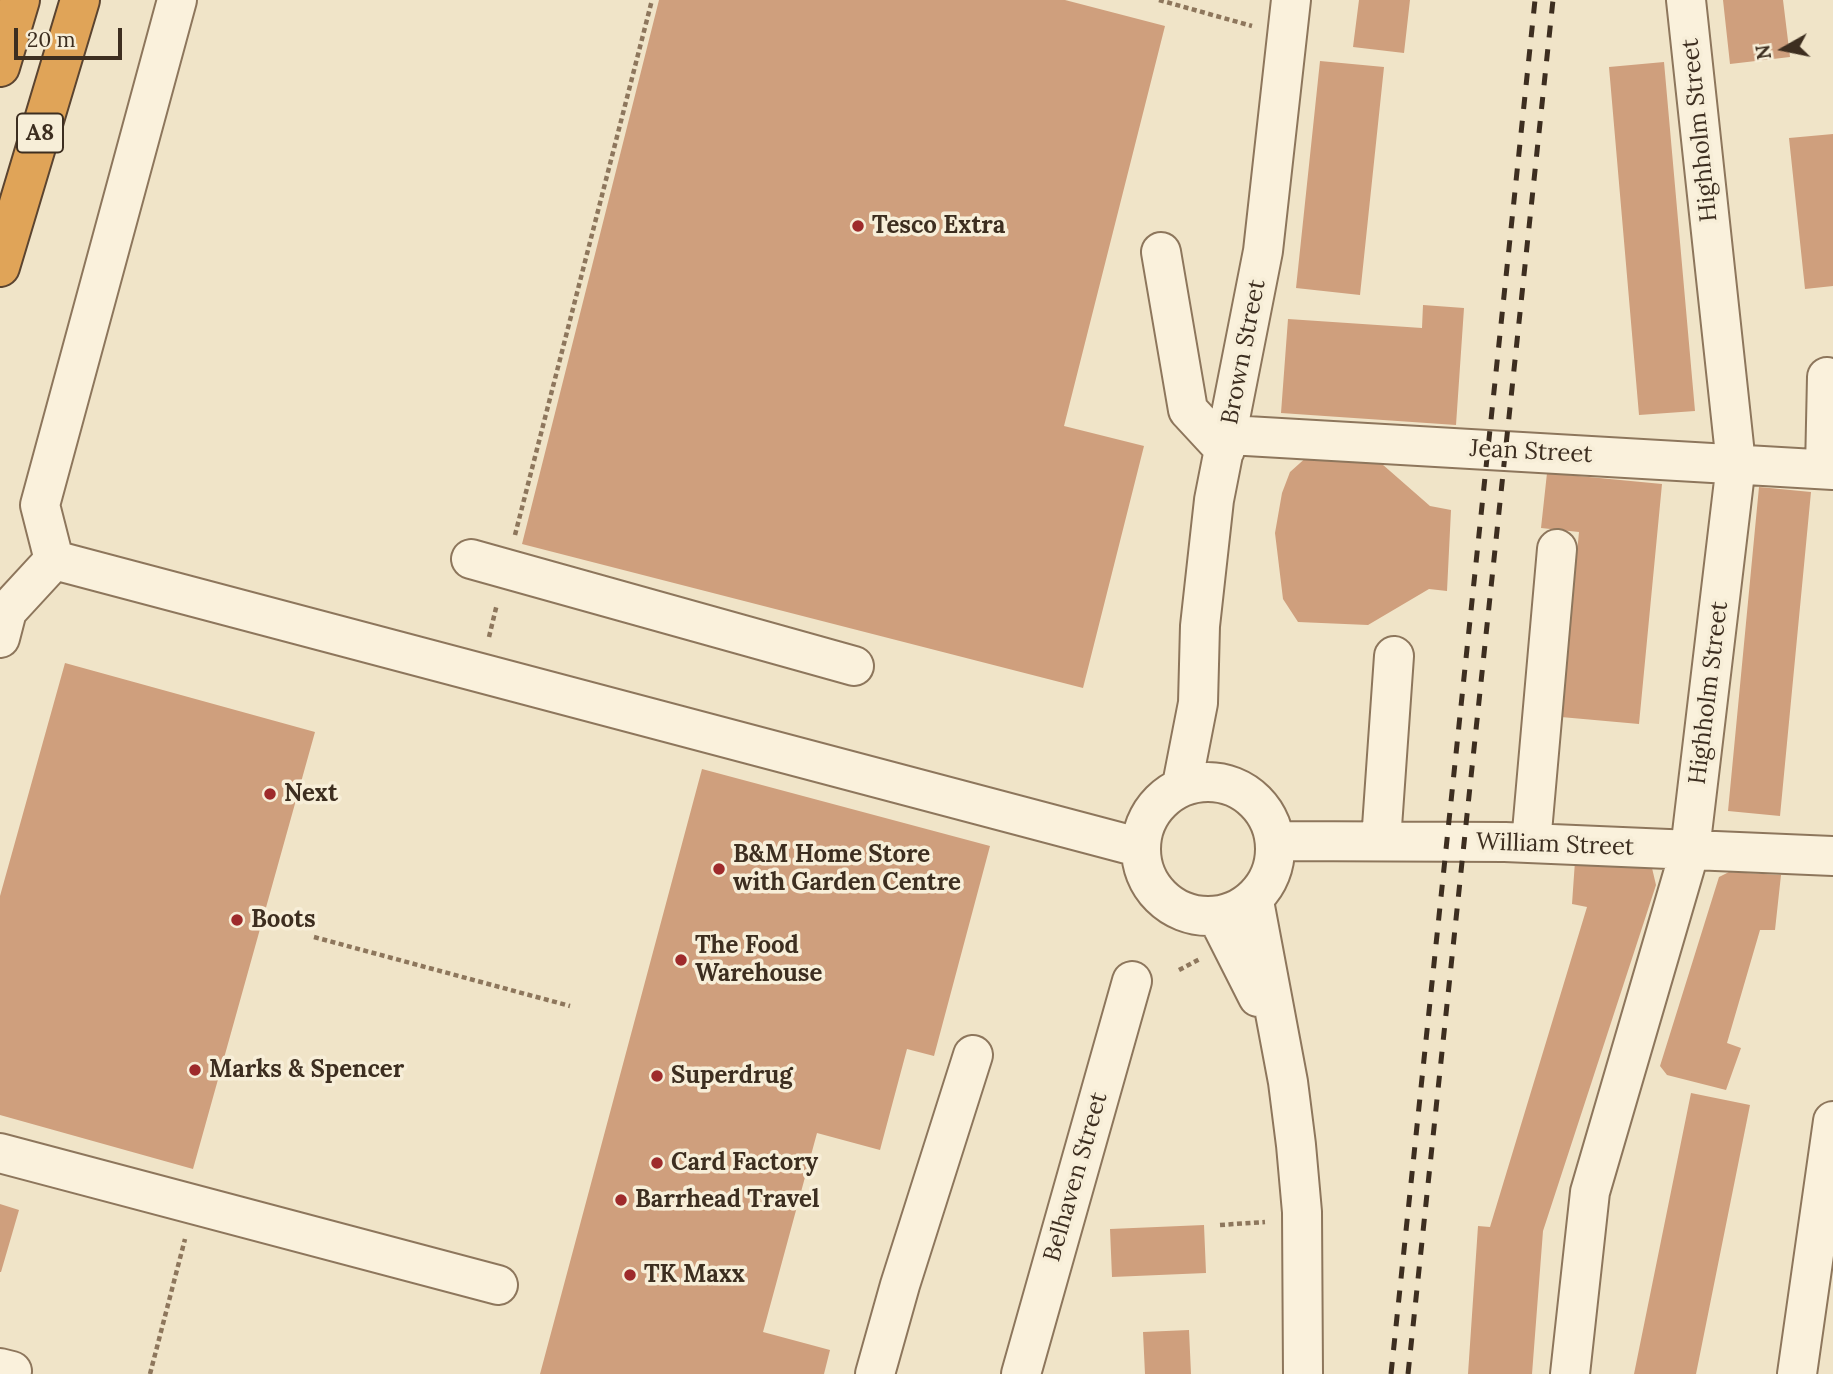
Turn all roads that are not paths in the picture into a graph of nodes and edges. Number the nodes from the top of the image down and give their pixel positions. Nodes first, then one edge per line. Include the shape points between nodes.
1 (20, 0) edge
2 (80, 0) edge
3 (177, 0) edge
4 (1686, 0) edge
5 (1289, 18) edge
6 (0, 67) edge
7 (1161, 252) dead end
8 (0, 267) edge
9 (1827, 377) dead end
10 (1227, 443) junction
11 (1737, 464) junction
12 (1829, 469) edge
13 (1557, 549) dead end
14 (54, 560) junction
15 (489, 564) road end
16 (0, 638) edge
17 (1394, 656) dead end
18 (854, 666) dead end
19 (1198, 703) junction
20 (1225, 785) junction
21 (1182, 786) junction
22 (1276, 841) junction
23 (1381, 841) junction
24 (1531, 844) junction
25 (1138, 847) junction
26 (1690, 850) junction
27 (1833, 856) edge
28 (1254, 901) junction
29 (1217, 916) junction
30 (1132, 981) dead end
31 (1276, 1033) junction
32 (973, 1055) dead end
33 (1833, 1121) edge
34 (0, 1153) edge
35 (498, 1285) dead end
36 (875, 1374) edge
37 (1021, 1374) edge
38 (1303, 1374) edge
39 (1570, 1374) edge
40 (1797, 1374) edge

1 - 6 highway
2 - 8 highway, A8
3 - 14 street via 40,505
4 - 11 street, Highholm Street via 1707,133
5 - 10 street, Brown Street via 1263,251
7 - 10 street via 1188,410
9 - 12 street
10 - 11 street, Jean Street
10 - 19 street, Brown Street via 1204,570
11 - 12 street, Jean Street
11 - 26 street, Highholm Street
13 - 24 street
14 - 16 street via 7,611
14 - 25 street
15 - 18 street
17 - 23 street
19 - 20 street, Brown Street
19 - 21 street, Brown Street
20 - 21 street
20 - 22 street via 1259,804
21 - 25 street via 1157,802 1143,823
22 - 23 street, William Street
22 - 28 street via 1268,876
23 - 24 street, William Street
24 - 26 street, William Street
25 - 29 street via 1152,887 1172,904
26 - 27 street, William Street
26 - 39 street, Highholm Street via 1590,1192
28 - 29 street
28 - 31 street
29 - 31 street
30 - 37 street, Belhaven Street
31 - 38 street via 1289,1095 1302,1220
32 - 36 street
33 - 40 street
34 - 35 street

